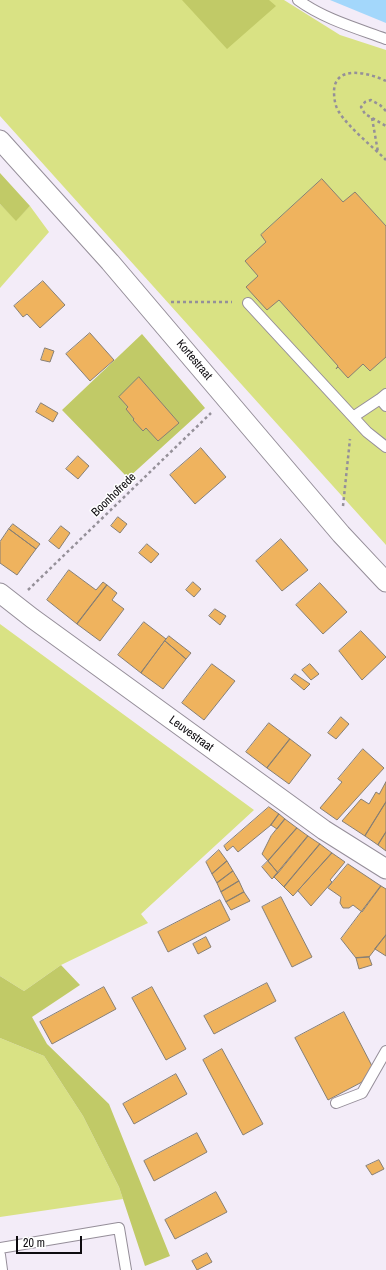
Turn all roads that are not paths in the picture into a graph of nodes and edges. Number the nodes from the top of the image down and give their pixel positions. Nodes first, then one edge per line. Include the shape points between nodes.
1 (298, 0) edge
2 (386, 39) edge
3 (0, 140) edge
4 (248, 303) road end
5 (384, 399) edge
6 (352, 417) junction
7 (386, 447) edge
8 (386, 582) edge
9 (7, 598) edge
10 (386, 869) edge
11 (386, 1051) edge
12 (336, 1103) dead end
13 (0, 1248) edge
14 (0, 1255) edge
15 (2, 1270) edge
16 (126, 1270) edge

1 - 2 lane via 349,26
3 - 8 street, Kortestraat via 144,302 341,534
4 - 6 lane
5 - 6 lane
6 - 7 lane
9 - 10 street, Leuvestraat via 324,830
11 - 12 lane via 362,1093
13 - 16 lane via 119,1228
14 - 15 lane

